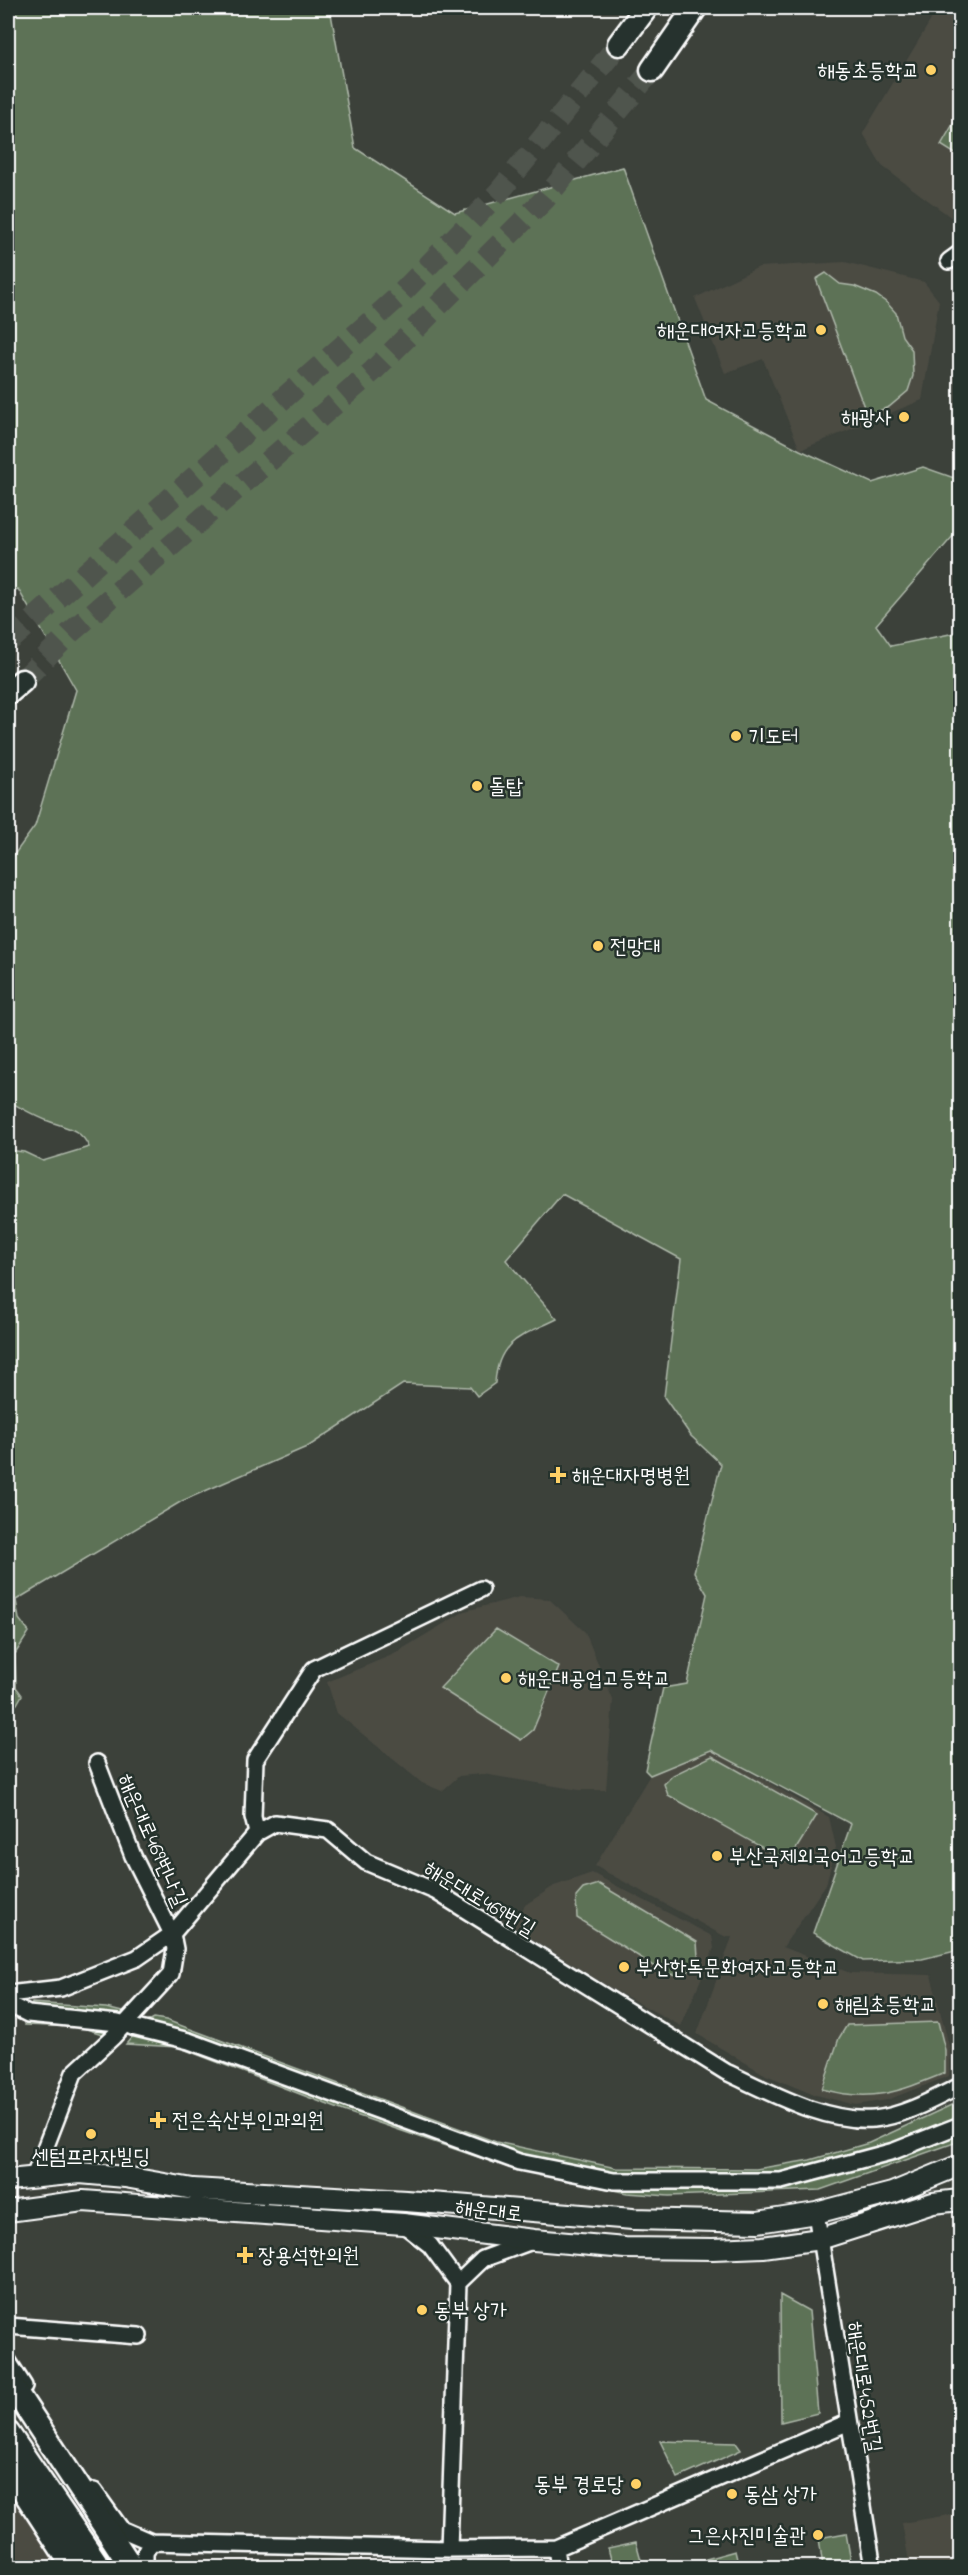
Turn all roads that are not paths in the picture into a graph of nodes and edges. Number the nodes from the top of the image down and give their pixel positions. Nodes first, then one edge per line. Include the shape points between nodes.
1 (646, 8) edge
2 (695, 8) edge
3 (620, 44) tunnel mouth
4 (652, 70) tunnel mouth
5 (481, 1589) dead end
6 (97, 1763) dead end
7 (257, 1833) junction
8 (172, 1934) junction
9 (8, 1994) edge
10 (8, 2004) edge
11 (960, 2086) edge
12 (960, 2125) edge
13 (960, 2165) edge
14 (34, 2177) junction
15 (8, 2180) edge
16 (960, 2200) edge
17 (8, 2211) edge
18 (816, 2213) junction
19 (403, 2223) junction
20 (820, 2239) junction
21 (534, 2240) junction
22 (459, 2283) junction
23 (8, 2326) edge
24 (139, 2336) dead end
25 (8, 2361) edge
26 (8, 2380) edge
27 (8, 2402) edge
28 (849, 2422) junction
29 (8, 2433) edge
30 (8, 2441) edge
31 (8, 2457) edge
32 (8, 2467) edge
33 (8, 2480) edge
34 (121, 2529) junction
35 (152, 2542) junction
36 (556, 2548) junction
37 (449, 2549) junction
38 (65, 2568) edge
39 (74, 2568) edge
40 (82, 2568) edge
41 (92, 2568) edge
42 (100, 2568) edge
43 (116, 2568) edge
44 (132, 2568) edge
45 (144, 2568) edge
46 (559, 2568) edge
47 (873, 2568) edge

1 - 3 highway
2 - 4 highway
5 - 7 street via 314,1669 255,1760 253,1818
6 - 8 street, 해운대로469번나길 via 133,1856
7 - 8 street
7 - 11 street, 해운대로469번길 via 275,1823 328,1830 366,1862 435,1892 726,2072 823,2112 875,2119 911,2110
8 - 9 street via 137,1958 61,1988
8 - 14 street via 175,1950 171,1974 74,2073
10 - 12 street via 28,2014 125,2025 189,2040 519,2162 614,2181 781,2181 894,2151
13 - 18 main road, 해운대로 via 892,2193
14 - 15 main road, 해운대로
14 - 18 main road, 해운대로 via 80,2173 193,2188 633,2219 758,2222
16 - 20 main road, 해운대로 via 933,2203
17 - 19 main road, 해운대로 via 82,2201
18 - 20 street, 해운대로452번길
19 - 21 main road, 해운대로
19 - 22 street via 430,2245
20 - 21 main road, 해운대로 via 713,2249 625,2248
20 - 28 street, 해운대로452번길
21 - 22 street via 483,2259
22 - 37 street
23 - 24 street
25 - 34 street
26 - 44 highway
27 - 43 highway
28 - 36 street
28 - 47 street, 해운대로452번길
29 - 42 highway
30 - 41 main road
31 - 40 highway
32 - 39 highway
33 - 38 highway
34 - 35 street
34 - 45 street
35 - 37 street
35 - 45 street via 145,2553
36 - 37 street
36 - 46 street

